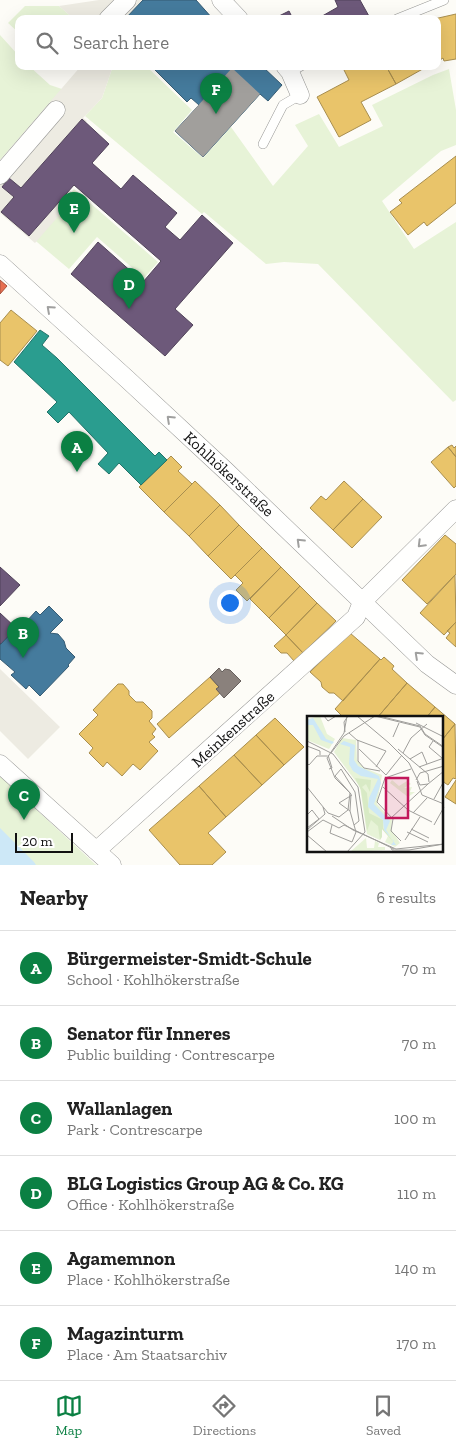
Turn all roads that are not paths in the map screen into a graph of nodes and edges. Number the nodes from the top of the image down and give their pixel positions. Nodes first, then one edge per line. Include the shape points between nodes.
1 (127, 0) edge
2 (221, 0) edge
3 (444, 0) edge
4 (112, 15) edge
5 (235, 15) edge
6 (407, 15) edge
7 (293, 70) edge
8 (300, 95) joint
9 (56, 110) dead end
10 (263, 144) dead end
11 (0, 175) edge
12 (0, 264) edge
13 (456, 509) edge
14 (362, 602) junction
15 (456, 685) edge
16 (0, 764) edge
17 (96, 851) junction
18 (112, 865) edge

1 - 4 street
2 - 5 street
3 - 6 lane
7 - 8 street
8 - 10 lane via 283,105
9 - 11 street
14 -> 12 street, Kohlhökerstraße via 128,379
13 -> 14 street, Meinkenstraße
15 -> 14 street, Kohlhökerstraße via 427,664
14 - 17 street, Meinkenstraße via 356,617
16 - 17 street
17 - 18 street

